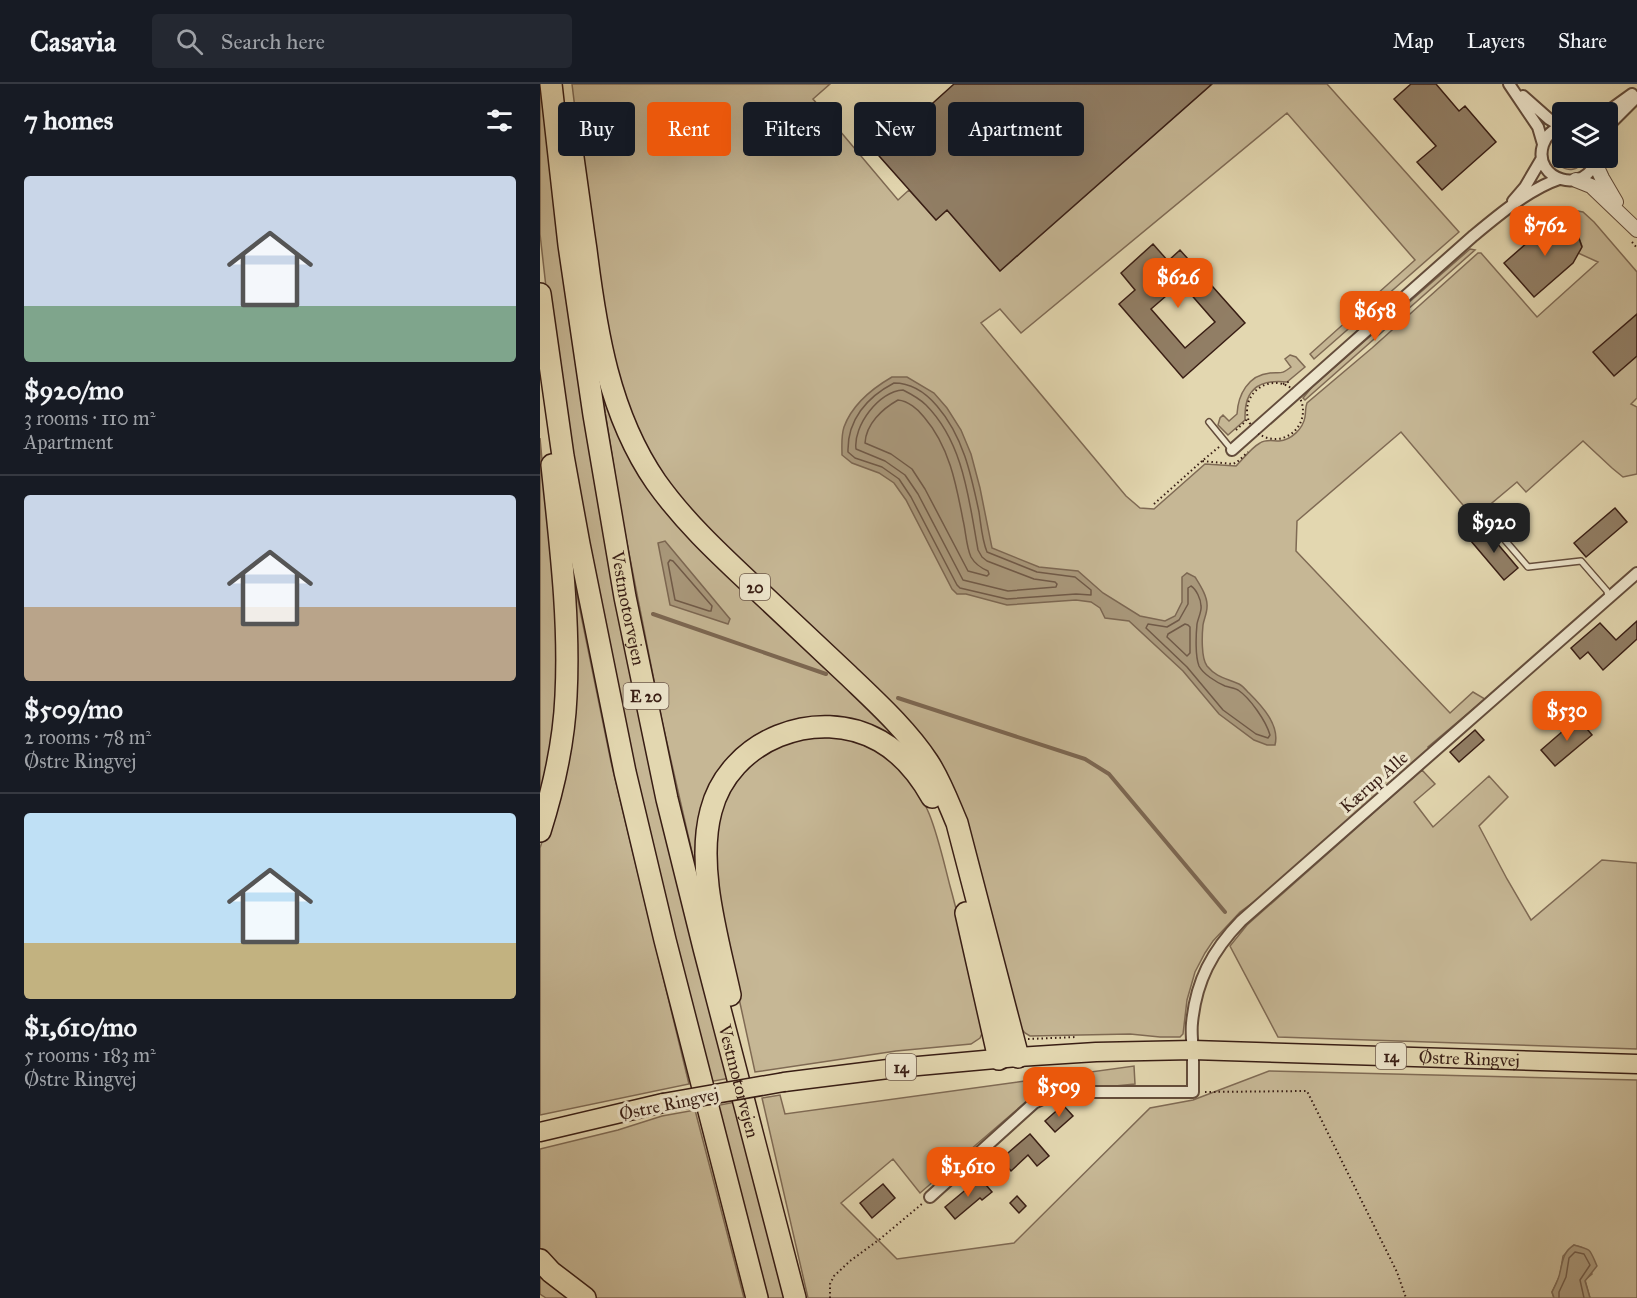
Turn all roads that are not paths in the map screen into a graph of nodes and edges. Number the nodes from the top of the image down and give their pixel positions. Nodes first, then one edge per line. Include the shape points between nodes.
1 (551, 84) edge
2 (563, 84) edge
3 (1509, 84) edge
4 (1637, 91) edge
5 (1637, 97) edge
6 (1618, 104) edge
7 (1618, 116) edge
8 (1552, 120) edge
9 (1552, 132) edge
10 (1543, 144) junction
11 (1542, 158) junction
12 (1591, 168) edge
13 (1599, 168) edge
14 (1559, 179) junction
15 (1576, 180) junction
16 (1500, 214) junction
17 (1633, 226) edge
18 (540, 294) edge
19 (540, 354) edge
20 (1209, 422) dead end
21 (1232, 450) joint
22 (1491, 524) dead end
23 (1637, 573) edge
24 (1608, 599) junction
25 (540, 831) edge
26 (1193, 1050) junction
27 (1009, 1058) junction
28 (1637, 1064) edge
29 (540, 1132) edge
30 (930, 1197) road end
31 (778, 1231) junction
32 (540, 1260) edge
33 (585, 1298) edge
34 (757, 1298) edge
35 (795, 1298) edge

1 - 31 highway, Vestmotorvejen / E 20 via 569,245 626,597 667,799
2 - 27 highway, 20 via 596,321 606,370 628,432 656,482 704,539 873,699 928,763 957,823
3 - 8 street
3 - 10 street via 1534,120
4 - 6 street
5 - 7 street
9 - 10 street
10 - 11 street
11 - 14 street via 1548,171
11 - 16 street via 1525,187
12 - 15 street
13 - 17 street via 1606,186
14 - 15 street
14 - 16 street
15 - 17 street via 1591,186
16 - 21 street
18 - 34 highway, Vestmotorvejen / E 20 via 567,478 625,772 664,940
19 - 25 highway via 567,653 559,757
20 - 21 lane
22 - 24 lane via 1528,567 1581,561 1607,591
23 - 24 street, Kærup Alle
24 - 26 street, Kærup Alle via 1228,935 1215,951 1198,987 1191,1025
26 - 27 main road, Østre Ringvej / 14
26 - 28 main road, Østre Ringvej / 14
26 - 30 street via 1193,1092 1052,1095 1034,1103
27 - 29 main road, Østre Ringvej / 14, bridge via 784,1082 663,1103
27 - 31 highway via 950,845 934,802 918,774 880,741 828,726 785,732 752,749 730,771 714,799 705,855
31 - 35 highway, Vestmotorvejen / E 20
32 - 33 highway

